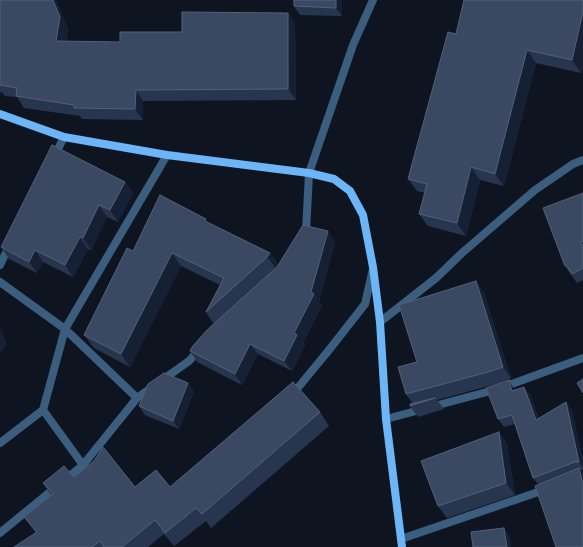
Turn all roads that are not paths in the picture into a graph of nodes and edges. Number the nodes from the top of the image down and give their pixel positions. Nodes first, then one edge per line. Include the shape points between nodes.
1 (373, 0) edge
2 (0, 114) edge
3 (64, 137) junction
4 (167, 154) junction
5 (583, 160) edge
6 (50, 165) edge
7 (309, 173) junction
8 (14, 236) edge
9 (299, 244) edge
10 (0, 265) edge
11 (373, 267) junction
12 (0, 282) edge
13 (380, 322) junction
14 (65, 329) junction
15 (207, 342) edge
16 (583, 358) edge
17 (137, 398) junction
18 (285, 404) edge
19 (43, 410) junction
20 (386, 419) junction
21 (0, 443) edge
22 (83, 465) junction
23 (554, 487) edge
24 (0, 533) edge
25 (402, 543) edge

1 - 7 street via 353,45
2 - 3 main road
3 - 4 main road
3 - 6 street
4 - 7 main road
4 - 14 street
5 - 13 street via 535,190 436,278
7 - 9 street via 306,232
7 - 11 main road via 334,179 350,192 363,215
8 - 10 street
11 - 13 main road
11 - 18 street via 365,304
12 - 14 street
13 - 20 main road
14 - 17 street
14 - 19 street
15 - 17 street via 189,361
16 - 20 street via 498,389
17 - 22 street
19 - 21 street
19 - 22 street
20 - 25 main road
22 - 24 street
23 - 25 street

